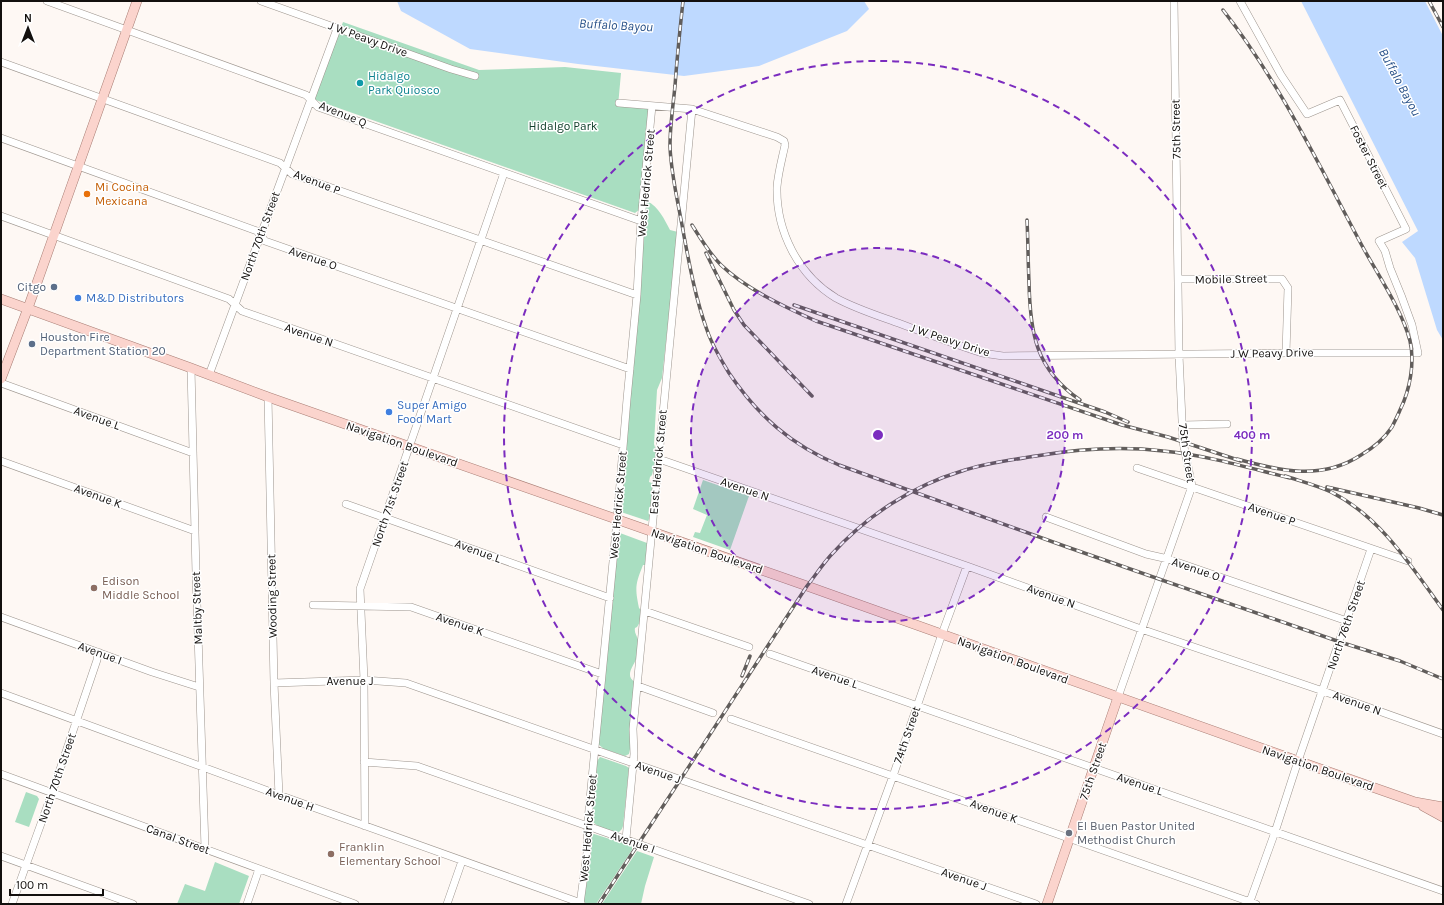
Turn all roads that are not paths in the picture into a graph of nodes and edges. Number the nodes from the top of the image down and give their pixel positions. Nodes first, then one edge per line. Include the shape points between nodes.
1 (47, 1) edge
2 (137, 1) edge
3 (261, 1) edge
4 (1174, 1) edge
5 (1240, 1) edge
6 (337, 29) junction
7 (126, 30) junction
8 (1, 62) edge
9 (475, 76) dead end
10 (102, 98) junction
11 (311, 100) junction
12 (619, 103) dead end
13 (652, 106) junction
14 (692, 109) junction
15 (1, 138) edge
16 (78, 166) junction
17 (285, 168) junction
18 (504, 173) junction
19 (1, 216) edge
20 (641, 221) junction
21 (53, 235) junction
22 (260, 235) junction
23 (480, 241) junction
24 (1178, 280) junction
25 (637, 295) junction
26 (1, 299) edge
27 (235, 305) junction
28 (28, 308) junction
29 (457, 309) junction
30 (1286, 353) junction
31 (1418, 353) joint
32 (1179, 355) junction
33 (191, 368) junction
34 (630, 369) junction
35 (209, 375) junction
36 (1, 379) edge
37 (433, 379) junction
38 (1, 383) edge
39 (268, 397) junction
40 (1227, 424) dead end
41 (1182, 425) junction
42 (623, 445) junction
43 (410, 447) junction
44 (193, 453) junction
45 (659, 459) junction
46 (1, 461) edge
47 (1137, 468) dead end
48 (1192, 486) junction
49 (346, 504) dead end
50 (1046, 517) dead end
51 (384, 518) junction
52 (617, 520) junction
53 (195, 531) junction
54 (652, 532) junction
55 (1371, 549) junction
56 (1168, 559) junction
57 (1408, 561) dead end
58 (967, 566) junction
59 (610, 598) junction
60 (313, 605) dead end
61 (360, 606) junction
62 (645, 612) junction
63 (1, 617) edge
64 (1347, 621) junction
65 (1141, 629) junction
66 (942, 634) junction
67 (749, 647) dead end
68 (98, 652) junction
69 (770, 654) dead end
70 (602, 674) junction
71 (364, 680) junction
72 (274, 683) junction
73 (638, 686) junction
74 (199, 687) junction
75 (1323, 691) junction
76 (1, 693) edge
77 (1118, 698) junction
78 (917, 706) junction
79 (713, 713) dead end
80 (731, 719) dead end
81 (77, 720) junction
82 (1443, 734) edge
83 (595, 750) junction
84 (1298, 761) junction
85 (364, 762) junction
86 (633, 764) junction
87 (202, 767) junction
88 (1095, 768) junction
89 (1, 774) edge
90 (893, 776) junction
91 (52, 793) junction
92 (279, 795) junction
93 (1415, 802) junction
94 (1443, 807) edge
95 (1443, 817) edge
96 (365, 826) junction
97 (588, 826) junction
98 (1275, 832) junction
99 (1070, 838) junction
100 (626, 839) junction
101 (867, 846) junction
102 (204, 848) junction
103 (1, 856) edge
104 (462, 861) junction
105 (26, 865) junction
106 (259, 869) junction
107 (1443, 890) edge
108 (580, 903) edge
109 (1251, 903) edge
110 (12, 904) edge
111 (133, 904) edge
112 (247, 904) edge
113 (355, 904) edge
114 (447, 904) edge
115 (809, 904) edge
116 (846, 904) edge
117 (1036, 904) edge
118 (1047, 904) edge

1 - 7 street, Avenue Q
2 - 7 main road
3 - 6 street, J W Peavy Drive
4 - 24 street, 75th Street
5 - 31 street, Foster Street via 1281,75 1307,114 1340,100 1406,229 1379,241 1402,295
6 - 9 street, J W Peavy Drive
6 - 11 street, North 70th Street
7 - 10 main road
7 - 11 street, Avenue Q via 306,95
8 - 10 street, Avenue P
10 - 16 main road
10 - 17 street, Avenue P via 280,163
11 - 17 street, North 70th Street
11 - 18 street, Avenue Q via 318,107
12 - 13 street, J W Peavy Drive
13 - 14 street, J W Peavy Drive
13 - 20 street, West Hedrick Street
14 - 32 street, J W Peavy Drive via 784,141 786,145 777,186 784,231 796,259 806,272 836,298 982,353 1003,356
14 - 45 street, East Hedrick Street
15 - 16 street, Avenue O
16 - 21 main road
16 - 22 street, Avenue O via 257,231
17 - 22 street, North 70th Street
17 - 23 street, Avenue P via 292,174
18 - 20 street, Avenue Q
18 - 23 street, North 71st Street
19 - 21 street, Avenue N
20 - 25 street, West Hedrick Street
21 - 27 street, Avenue N via 229,299
21 - 28 main road
22 - 27 street, North 70th Street
22 - 29 street, Avenue O via 265,241
23 - 25 street, Avenue P
23 - 29 street, North 71st Street
24 - 30 street, Mobile Street via 1282,278 1288,288
24 - 32 street, 75th Street
25 - 34 street, West Hedrick Street
26 - 28 main road, Navigation Boulevard
27 - 35 street, North 70th Street
27 - 37 street, Avenue N via 242,311
28 - 33 main road, Navigation Boulevard
28 - 36 main road
29 - 34 street, Avenue O
29 - 37 street, North 71st Street
30 - 31 street, J W Peavy Drive
30 - 32 street, J W Peavy Drive
32 - 41 street, 75th Street
33 - 35 main road, Navigation Boulevard
33 - 44 street, Maltby Street
34 - 42 street, West Hedrick Street
35 - 39 main road, Navigation Boulevard
37 - 42 street, Avenue N
37 - 43 street, North 71st Street
38 - 44 street, Avenue L
39 - 43 main road, Navigation Boulevard
39 - 72 street, Wooding Street
40 - 41 street
41 - 48 street, 75th Street
42 - 52 street, West Hedrick Street
43 - 51 street, North 71st Street
43 - 52 main road, Navigation Boulevard
44 - 53 street, Maltby Street
45 - 54 street, East Hedrick Street
45 - 58 street, Avenue N
46 - 53 street, Avenue K
47 - 48 street, Avenue P
48 - 55 street, Avenue P
48 - 56 street, 75th Street
49 - 51 street, Avenue L
50 - 56 street, Avenue O via 1146,554
51 - 59 street, Avenue L
51 - 61 street, North 71st Street via 360,589
52 - 54 main road, Navigation Boulevard
52 - 59 street, West Hedrick Street
53 - 74 street, Maltby Street
54 - 62 street, East Hedrick Street
54 - 66 main road, Navigation Boulevard
55 - 57 street, Avenue P
55 - 64 street, North 76th Street
56 - 64 street, Avenue O
56 - 65 street, 75th Street
58 - 65 street, Avenue N
58 - 66 street, 74th Street
59 - 70 street, West Hedrick Street
60 - 61 street, Avenue K
61 - 70 street, Avenue K via 411,607
61 - 71 street, North 71st Street
62 - 67 street
62 - 73 street, East Hedrick Street
63 - 68 street, Avenue I
64 - 75 street, North 76th Street
65 - 75 street, Avenue N
65 - 77 street, 75th Street
66 - 77 main road, Navigation Boulevard
66 - 78 street, 74th Street
68 - 74 street, Avenue I
68 - 81 street, North 70th Street
69 - 78 street, Avenue L
70 - 83 street, West Hedrick Street
71 - 72 street, Avenue J
71 - 83 street, Avenue J via 406,683
71 - 85 street, North 71st Street
72 - 92 street, Wooding Street
73 - 79 street
73 - 86 street, East Hedrick Street via 633,729
74 - 87 street, Maltby Street
75 - 82 street, Avenue N
75 - 84 street, North 76th Street
76 - 81 street, Avenue H
77 - 84 main road, Navigation Boulevard
77 - 88 main road, 75th Street
78 - 88 street, Avenue L
78 - 90 street, 74th Street
80 - 90 street, Avenue K
81 - 87 street, Avenue H
81 - 91 street, North 70th Street
83 - 86 street, Avenue J
83 - 97 street, West Hedrick Street
84 - 93 main road, Navigation Boulevard
84 - 98 street, North 76th Street
85 - 96 street, North 71st Street
85 - 97 street, Avenue I via 417,766
86 - 100 street, East Hedrick Street
86 - 101 street, Avenue J
87 - 92 street, Avenue H
87 - 102 street, Maltby Street
88 - 98 street, Avenue L
88 - 99 main road, 75th Street
89 - 91 street, Canal Street
90 - 99 street, Avenue K
90 - 101 street, 74th Street
91 - 102 street, Canal Street
91 - 105 street, North 70th Street
92 - 96 street, Avenue H
93 - 94 main road, Navigation Boulevard
93 - 95 main road, Navigation Boulevard
96 - 104 street, Avenue H
97 - 100 street, Avenue I
97 - 108 street, West Hedrick Street
98 - 107 street, Avenue L
98 - 109 street, North 76th Street
99 - 109 street, Avenue K
99 - 118 main road, 75th Street
100 - 115 street, Avenue I
101 - 116 street, 74th Street
101 - 117 street, Avenue J
102 - 106 street, Canal Street
103 - 105 street
104 - 108 street, Avenue H
104 - 114 street
105 - 110 street, North 70th Street
105 - 111 street
106 - 112 street
106 - 113 street, Canal Street

